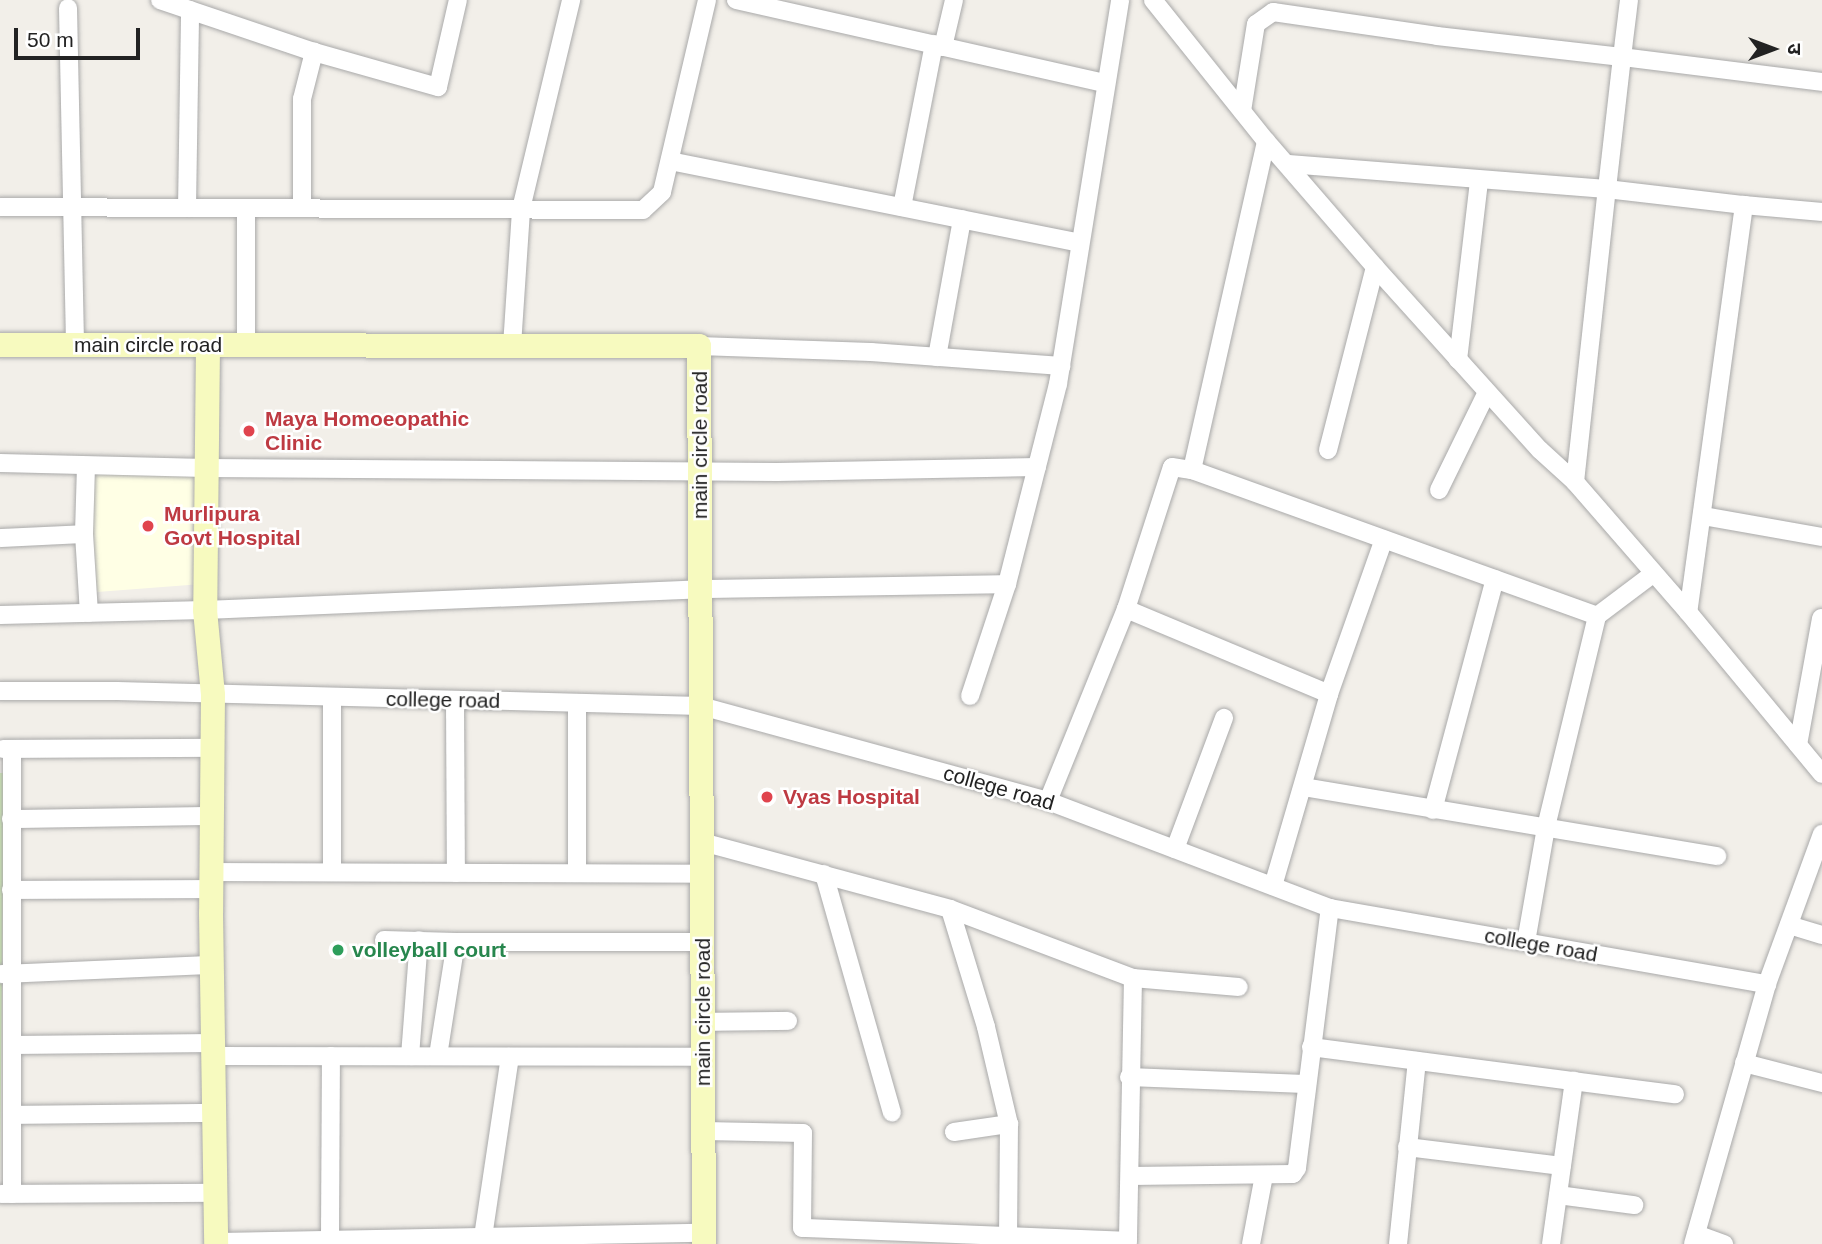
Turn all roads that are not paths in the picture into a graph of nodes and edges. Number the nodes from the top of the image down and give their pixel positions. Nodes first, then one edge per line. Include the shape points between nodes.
1 (159, 0) edge
2 (458, 0) edge
3 (571, 0) edge
4 (707, 0) edge
5 (736, 0) edge
6 (954, 0) edge
7 (1120, 0) edge
8 (1629, 0) edge
9 (1157, 2) edge
10 (68, 8) dead end
11 (190, 10) junction
12 (939, 46) junction
13 (314, 52) junction
14 (1622, 57) junction
15 (1822, 82) edge
16 (1105, 83) junction
17 (1242, 111) junction
18 (1266, 141) junction
19 (670, 160) junction
20 (1288, 164) junction
21 (1479, 180) junction
22 (1607, 190) junction
23 (1744, 205) junction
24 (0, 207) edge
25 (72, 207) junction
26 (902, 207) junction
27 (187, 208) junction
28 (246, 208) junction
29 (302, 208) junction
30 (521, 209) junction
31 (1822, 212) edge
32 (962, 219) junction
33 (1080, 243) junction
34 (1375, 267) junction
35 (0, 345) edge
36 (75, 345) junction
37 (208, 345) junction
38 (246, 345) junction
39 (512, 346) junction
40 (699, 346) junction
41 (937, 357) junction
42 (1458, 360) junction
43 (1061, 366) junction
44 (1487, 391) junction
45 (1328, 450) dead end
46 (0, 463) edge
47 (86, 466) junction
48 (1037, 467) junction
49 (206, 468) junction
50 (700, 469) junction
51 (1192, 470) junction
52 (1575, 482) junction
53 (1439, 490) dead end
54 (1703, 516) junction
55 (84, 534) junction
56 (1822, 537) edge
57 (0, 538) edge
58 (1384, 539) junction
59 (1654, 573) junction
60 (1495, 579) junction
61 (1007, 584) junction
62 (701, 589) junction
63 (1126, 609) junction
64 (205, 610) junction
65 (89, 612) junction
66 (1688, 612) junction
67 (0, 615) edge
68 (1597, 616) junction
69 (1821, 618) edge
70 (0, 691) edge
71 (1329, 694) junction
72 (214, 695) junction
73 (970, 696) dead end
74 (332, 697) junction
75 (455, 700) junction
76 (577, 703) junction
77 (701, 706) junction
78 (1224, 718) dead end
79 (1798, 745) junction
80 (213, 748) junction
81 (6, 749) edge
82 (1822, 774) edge
83 (1304, 787) junction
84 (1048, 801) junction
85 (1433, 810) junction
86 (212, 816) junction
87 (11, 818) junction
88 (1546, 827) junction
89 (1822, 834) edge
90 (702, 842) junction
91 (1175, 849) junction
92 (1717, 856) dead end
93 (332, 873) junction
94 (456, 873) junction
95 (577, 873) junction
96 (702, 874) junction
97 (824, 874) junction
98 (212, 880) junction
99 (1273, 886) junction
100 (11, 890) junction
101 (1330, 908) junction
102 (950, 909) junction
103 (1789, 925) junction
104 (1822, 936) edge
105 (384, 940) dead end
106 (419, 940) junction
107 (456, 942) junction
108 (703, 942) junction
109 (1526, 942) junction
110 (211, 965) junction
111 (6, 973) edge
112 (1133, 978) junction
113 (1767, 984) junction
114 (1239, 987) dead end
115 (788, 1021) dead end
116 (703, 1022) junction
117 (12, 1045) junction
118 (1311, 1047) junction
119 (213, 1050) junction
120 (331, 1056) junction
121 (410, 1056) junction
122 (438, 1056) junction
123 (510, 1056) junction
124 (703, 1056) junction
125 (1417, 1060) junction
126 (1744, 1063) junction
127 (1129, 1077) junction
128 (1574, 1081) junction
129 (1822, 1083) edge
130 (1306, 1084) junction
131 (1675, 1094) dead end
132 (892, 1112) dead end
133 (214, 1113) junction
134 (12, 1115) junction
135 (1009, 1124) junction
136 (704, 1131) junction
137 (954, 1132) dead end
138 (1408, 1147) junction
139 (1562, 1166) junction
140 (1264, 1175) junction
141 (1130, 1176) junction
142 (215, 1193) junction
143 (6, 1194) edge
144 (1558, 1195) junction
145 (1633, 1205) dead end
146 (1008, 1235) junction
147 (483, 1237) junction
148 (330, 1238) junction
149 (704, 1238) edge
150 (930, 1238) edge
151 (1694, 1239) edge
152 (216, 1243) edge
153 (1251, 1244) edge
154 (1398, 1244) edge
155 (1551, 1244) edge
156 (1724, 1244) edge

1 - 11 street
2 - 13 street via 438,87
3 - 30 street
4 - 19 street
5 - 12 street
6 - 12 street
7 - 16 street
8 - 14 street
9 - 17 street
10 - 25 street
11 - 13 street
11 - 27 street
12 - 16 street
12 - 26 street
13 - 29 street via 302,99
14 - 15 street
14 - 17 street via 1273,12 1256,24
14 - 22 street
16 - 33 street
17 - 18 street
18 - 20 street
18 - 51 street
19 - 26 street
19 - 30 street via 662,192 643,210
20 - 21 street
20 - 34 street
21 - 22 street
21 - 42 street
22 - 23 street
22 - 52 street
23 - 31 street
23 - 54 street
24 - 25 street
25 - 27 street
25 - 36 street
26 - 32 street
27 - 28 street
28 - 29 street
28 - 38 street
29 - 30 street
30 - 39 street
32 - 33 street
32 - 41 street
33 - 43 street
34 - 42 street
34 - 45 street
35 - 36 street, main circle road
36 - 37 street, main circle road
37 - 38 street, main circle road
37 - 49 street
38 - 39 street, main circle road
39 - 40 street, main circle road
40 - 41 street
40 - 50 street, main circle road
41 - 43 street
42 - 44 street
43 - 48 street
44 - 52 street
44 - 53 street
46 - 47 street
47 - 49 street
47 - 55 street
48 - 50 street
48 - 61 street
49 - 50 street
49 - 64 street
50 - 62 street, main circle road
51 - 58 street
51 - 63 street via 1172,467
52 - 59 street
54 - 56 street
54 - 66 street
55 - 57 street
55 - 65 street
58 - 60 street
58 - 71 street
59 - 66 street
59 - 68 street
60 - 68 street
60 - 85 street
61 - 62 street
61 - 73 street
62 - 64 street
62 - 77 street, main circle road
63 - 71 street
63 - 84 street
64 - 65 street
64 - 72 street
65 - 67 street
66 - 79 street
68 - 88 street
69 - 79 street
70 - 72 street, college road
71 - 83 street
72 - 74 street, college road
72 - 80 street
74 - 75 street, college road
74 - 93 street
75 - 76 street, college road
75 - 94 street
76 - 77 street, college road
76 - 95 street
77 - 84 street, college road
77 - 90 street, main circle road
78 - 91 street
79 - 82 street
80 - 81 street
80 - 86 street
81 - 87 street
83 - 85 street
83 - 99 street
84 - 91 street, college road
85 - 88 street
86 - 87 street
86 - 98 street
87 - 100 street
88 - 92 street
88 - 109 street
89 - 103 street
90 - 96 street, main circle road
90 - 97 street
91 - 99 street, college road
93 - 94 street
93 - 98 street
94 - 95 street
95 - 96 street
96 - 108 street, main circle road
97 - 102 street
97 - 132 street
98 - 100 street
98 - 110 street
99 - 101 street, college road
100 - 111 street
101 - 109 street, college road
101 - 118 street
102 - 112 street
102 - 135 street
103 - 104 street
103 - 113 street
105 - 106 street
106 - 107 street
106 - 121 street
107 - 108 street
107 - 122 street
108 - 116 street, main circle road
109 - 113 street, college road
110 - 111 street
110 - 119 street
111 - 117 street
112 - 114 street
112 - 127 street
113 - 126 street
115 - 116 street
116 - 124 street, main circle road
117 - 119 street
117 - 134 street
118 - 125 street
118 - 130 street
119 - 120 street
119 - 133 street
120 - 121 street
120 - 148 street
121 - 122 street
122 - 123 street
123 - 124 street
123 - 147 street
124 - 136 street, main circle road
125 - 128 street
125 - 138 street
126 - 129 street
126 - 151 street
127 - 130 street
127 - 141 street
128 - 131 street
128 - 139 street
130 - 140 street via 1297,1168 1293,1174
133 - 134 street
133 - 142 street
134 - 143 street
135 - 137 street
135 - 146 street
136 - 149 street, main circle road
136 - 150 street via 803,1133 802,1228
138 - 139 street
138 - 154 street
139 - 144 street
140 - 141 street
140 - 153 street
141 - 146 street via 1128,1241
142 - 143 street
142 - 152 street
144 - 145 street
144 - 155 street
146 - 150 street
147 - 148 street
147 - 149 street
148 - 152 street
151 - 156 street

